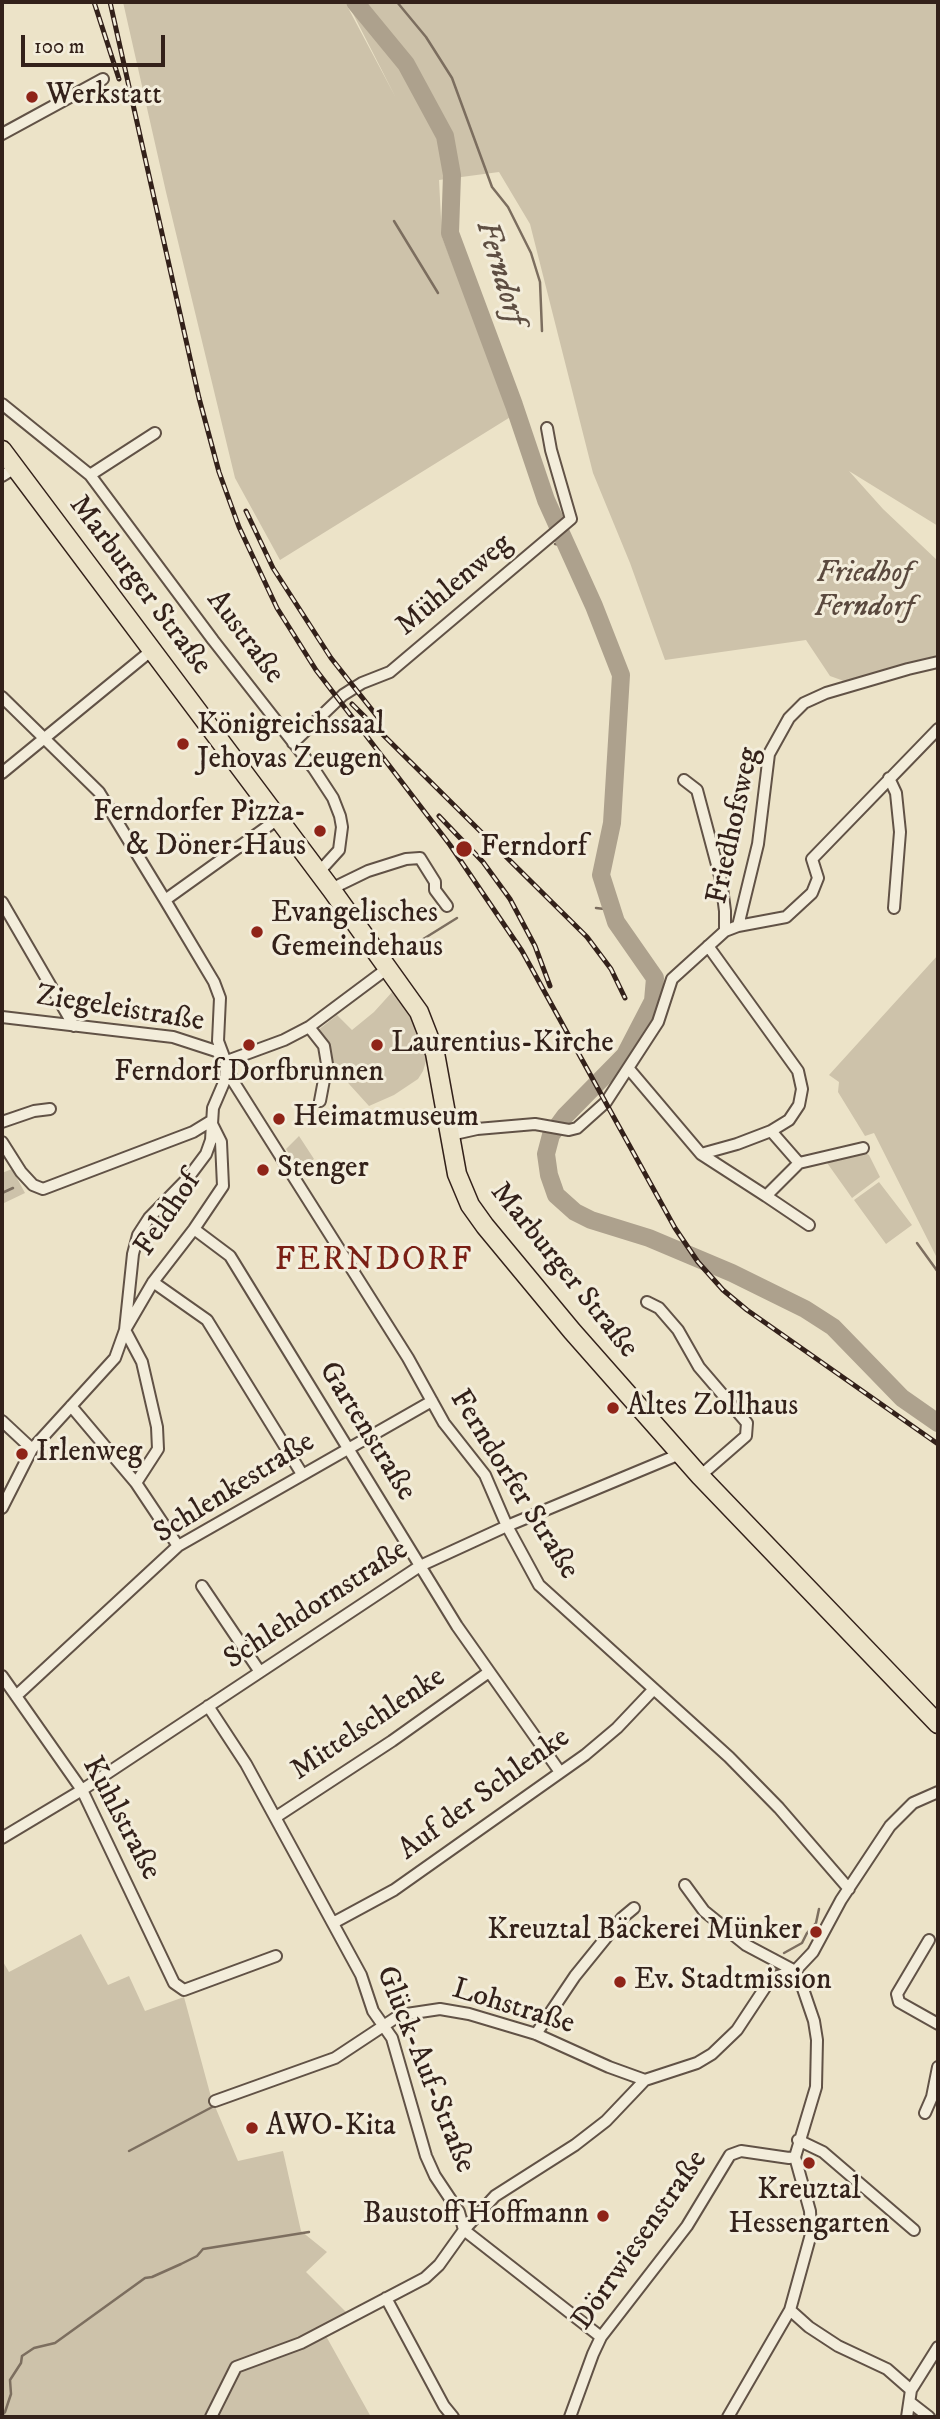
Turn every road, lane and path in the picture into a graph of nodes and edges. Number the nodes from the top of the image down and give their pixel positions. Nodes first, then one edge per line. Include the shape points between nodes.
1 (103, 79) dead end
2 (2, 134) edge
3 (2, 404) edge
4 (547, 428) dead end
5 (155, 433) dead end
6 (2, 450) edge
7 (8, 472) edge
8 (90, 475) junction
9 (152, 650) junction
10 (938, 663) edge
11 (2, 697) edge
12 (938, 729) edge
13 (45, 740) junction
14 (293, 743) junction
15 (2, 774) edge
16 (890, 778) junction
17 (684, 780) dead end
18 (278, 819) junction
19 (318, 872) junction
20 (331, 889) junction
21 (165, 900) junction
22 (2, 902) edge
23 (447, 906) dead end
24 (894, 908) dead end
25 (738, 926) junction
26 (725, 931) junction
27 (708, 946) junction
28 (388, 968) junction
29 (2, 1017) edge
30 (74, 1026) junction
31 (309, 1027) junction
32 (227, 1061) junction
33 (629, 1069) junction
34 (320, 1101) dead end
35 (50, 1109) dead end
36 (211, 1121) junction
37 (2, 1122) edge
38 (771, 1131) junction
39 (450, 1135) junction
40 (2, 1142) edge
41 (863, 1148) dead end
42 (701, 1154) junction
43 (799, 1163) junction
44 (766, 1196) junction
45 (809, 1225) dead end
46 (194, 1229) junction
47 (153, 1282) junction
48 (647, 1302) dead end
49 (125, 1330) junction
50 (432, 1401) junction
51 (71, 1406) junction
52 (2, 1421) edge
53 (348, 1448) junction
54 (32, 1449) junction
55 (680, 1454) junction
56 (302, 1474) junction
57 (700, 1476) junction
58 (136, 1483) junction
59 (2, 1508) edge
60 (507, 1526) junction
61 (178, 1546) junction
62 (420, 1566) junction
63 (202, 1586) dead end
64 (260, 1672) junction
65 (489, 1672) junction
66 (2, 1676) edge
67 (653, 1690) junction
68 (16, 1696) junction
69 (208, 1706) junction
70 (938, 1724) edge
71 (560, 1772) junction
72 (82, 1790) junction
73 (938, 1792) edge
74 (276, 1817) junction
75 (2, 1838) edge
76 (685, 1885) dead end
77 (849, 1889) junction
78 (635, 1908) dead end
79 (334, 1923) junction
80 (929, 1940) dead end
81 (276, 1956) dead end
82 (795, 1971) junction
83 (938, 2024) edge
84 (382, 2025) junction
85 (536, 2034) junction
86 (938, 2067) edge
87 (645, 2080) junction
88 (215, 2101) dead end
89 (925, 2113) dead end
90 (798, 2140) junction
91 (795, 2157) junction
92 (914, 2230) dead end
93 (464, 2231) junction
94 (386, 2298) junction
95 (790, 2310) junction
96 (601, 2337) junction
97 (938, 2347) edge
98 (911, 2390) junction
99 (911, 2403) junction
100 (211, 2417) edge
101 (453, 2417) edge
102 (570, 2417) edge
103 (728, 2417) edge
104 (907, 2417) edge
105 (929, 2417) edge

1 - 2 street
3 - 8 street, Austraße
4 - 14 street, Mühlenweg via 571,519 390,672 338,699
5 - 8 street
6 - 7 main road, Marburger Straße
7 - 9 main road, Marburger Straße
8 - 14 street, Austraße
9 - 13 street
9 - 18 main road, Marburger Straße
10 - 25 street, Friedhofsweg via 826,693 804,703 789,718 769,754 758,844
11 - 13 street, Ferndorfer Straße
12 - 16 street
13 - 15 street
13 - 21 street, Ferndorfer Straße via 99,792
14 - 19 street, Austraße via 333,798 340,816 339,850
16 - 24 street via 900,832
16 - 25 street via 813,859 818,878 811,893 786,917
17 - 26 street, Friedhofsweg via 697,790 701,803 721,880
18 - 19 main road, Marburger Straße
18 - 21 street
19 - 20 main road, Marburger Straße
20 - 23 street via 368,872 421,858
20 - 28 main road, Marburger Straße
21 - 32 street, Ferndorfer Straße via 215,982 220,998 218,1041
22 - 30 street
25 - 26 street, Friedhofsweg
26 - 27 street, Friedhofsweg
27 - 33 street, Friedhofsweg via 672,979 657,1022
27 - 38 street via 798,1071 799,1105
28 - 31 street
28 - 39 main road, Marburger Straße via 429,1033
29 - 30 street, Ziegeleistraße
30 - 32 street, Ziegeleistraße via 173,1037 216,1051
31 - 32 street
31 - 34 street via 324,1046 327,1064
32 - 36 street
32 - 50 street, Ferndorfer Straße via 233,1081
33 - 39 street, Friedhofsweg via 606,1102 577,1128 535,1124
33 - 42 street
35 - 37 street
36 - 40 street via 43,1189 21,1172
36 - 46 street, Feldhof via 222,1142 223,1186
36 - 49 street via 206,1154 138,1235
38 - 42 street
38 - 43 street
39 - 55 main road, Marburger Straße via 457,1174 470,1205
41 - 43 street
42 - 44 street
43 - 44 street
44 - 45 street
46 - 47 street, Feldhof
46 - 53 street, Gartenstraße via 230,1256
47 - 49 street, Feldhof
47 - 56 street via 207,1320
48 - 57 street via 659,1308 678,1330 699,1367 747,1423 746,1436
49 - 51 street via 115,1358
49 - 58 street via 142,1362 157,1427 158,1449
50 - 53 street, Schlenkestraße
50 - 60 street, Ferndorfer Straße via 485,1475
51 - 54 street
51 - 58 street
52 - 54 street
53 - 56 street, Schlenkestraße
53 - 62 street, Gartenstraße
54 - 59 street
55 - 57 main road, Marburger Straße
55 - 60 street, Schlehdornstraße
56 - 61 street, Schlenkestraße
57 - 70 main road, Marburger Straße
58 - 61 street
60 - 62 street, Schlehdornstraße
60 - 67 street, Ferndorfer Straße via 539,1585
61 - 68 street, Schlenkestraße
62 - 64 street, Schlehdornstraße
62 - 65 street, Gartenstraße
63 - 64 street
64 - 69 street, Schlehdornstraße
65 - 71 street, Gartenstraße
65 - 74 street, Mittelschlenke
66 - 68 street, Kuhlstraße
67 - 71 street, Auf der Schlenke via 617,1728
67 - 77 street, Ferndorfer Straße via 729,1757
68 - 72 street, Kuhlstraße
69 - 72 street, Schlehdornstraße
69 - 74 street, Glück-Auf-Straße
71 - 79 street, Auf der Schlenke via 394,1890
72 - 75 street, Schlehdornstraße
72 - 81 street, Kuhlstraße via 174,1983 184,1990
73 - 77 street via 901,1813
74 - 79 street, Glück-Auf-Straße
76 - 82 street via 724,1928
77 - 82 street via 813,1952
78 - 85 street via 575,1976
79 - 84 street, Glück-Auf-Straße
80 - 83 street via 897,1994 899,2002
82 - 87 street via 774,1977 737,2030 712,2054
82 - 90 street via 814,2021 818,2064 816,2087
84 - 85 street, Lohstraße via 400,2015 440,2009
84 - 88 street, Lohstraße via 335,2058
84 - 93 street, Glück-Auf-Straße via 392,2038 426,2156
85 - 87 street, Lohstraße
86 - 89 street
87 - 93 street via 606,2121 575,2145 495,2196
90 - 91 street
90 - 92 street via 823,2152
91 - 95 street via 811,2223
91 - 96 street, Dörrwiesenstraße via 741,2151 730,2155 687,2226
93 - 94 street via 425,2278
93 - 96 street, Glück-Auf-Straße
94 - 100 street via 301,2343 236,2367
94 - 101 street
95 - 98 street via 838,2346 887,2369
95 - 103 street
96 - 102 street, Dörrwiesenstraße
97 - 98 street
98 - 99 street
99 - 104 street
99 - 105 street

